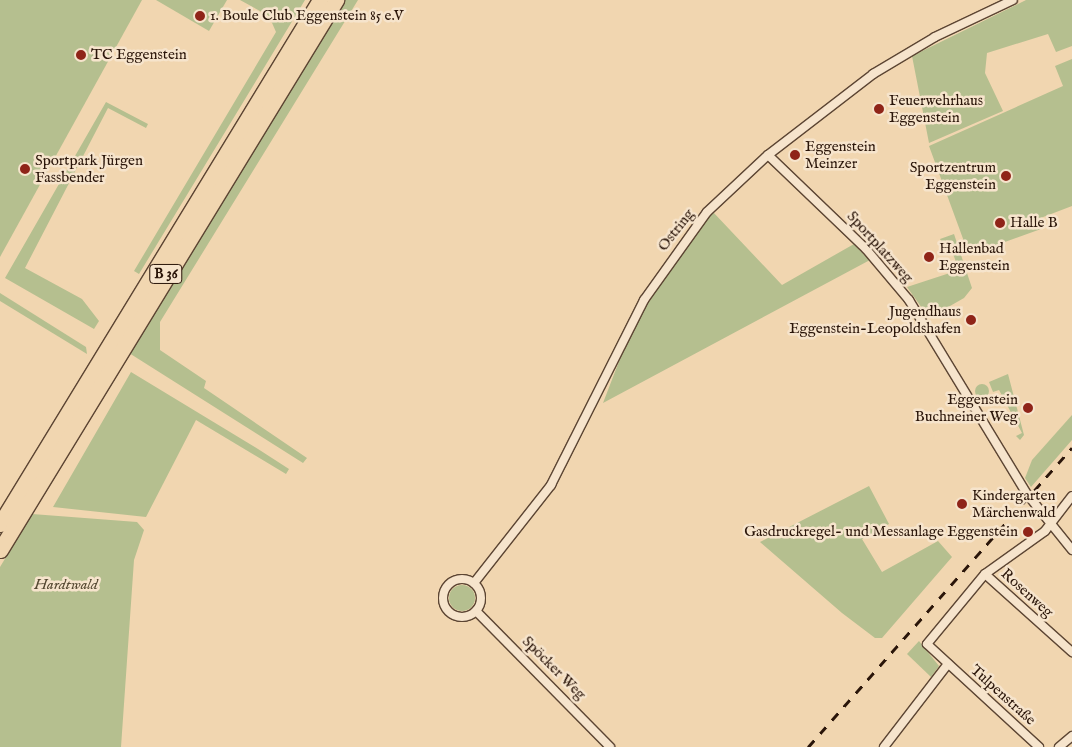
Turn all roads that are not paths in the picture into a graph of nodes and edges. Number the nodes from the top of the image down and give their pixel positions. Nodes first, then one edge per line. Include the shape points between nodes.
1 (320, 0) edge
2 (336, 0) edge
3 (1012, 0) edge
4 (768, 155) junction
5 (1072, 496) edge
6 (0, 524) edge
7 (1051, 524) junction
8 (0, 550) edge
9 (1072, 550) edge
10 (986, 574) junction
11 (474, 583) junction
12 (476, 611) junction
13 (1072, 652) edge
14 (948, 664) junction
15 (1072, 736) edge
16 (610, 747) edge
17 (884, 747) edge
18 (1038, 747) edge
19 (1059, 747) edge

1 - 6 highway, B 36
2 - 8 highway, B 36
3 - 4 street, Ostring via 935,37 872,74
4 - 7 street, Sportplatzweg via 866,249 909,300 1019,482
4 - 11 street, Ostring via 707,212 658,276 628,328 566,460 526,520
5 - 7 street, Tulpenstraße
7 - 9 street, Sportplatzweg
7 - 10 street, Tulpenstraße
10 - 13 street, Rosenweg
10 - 14 street, Tulpenstraße via 928,639 929,648
11 - 12 street via 480,594
11 - 12 street via 464,579 452,581 443,596 445,607 454,615 465,617
12 - 16 street, Spöcker Weg
14 - 17 street
14 - 18 street, Tulpenstraße
15 - 19 street

